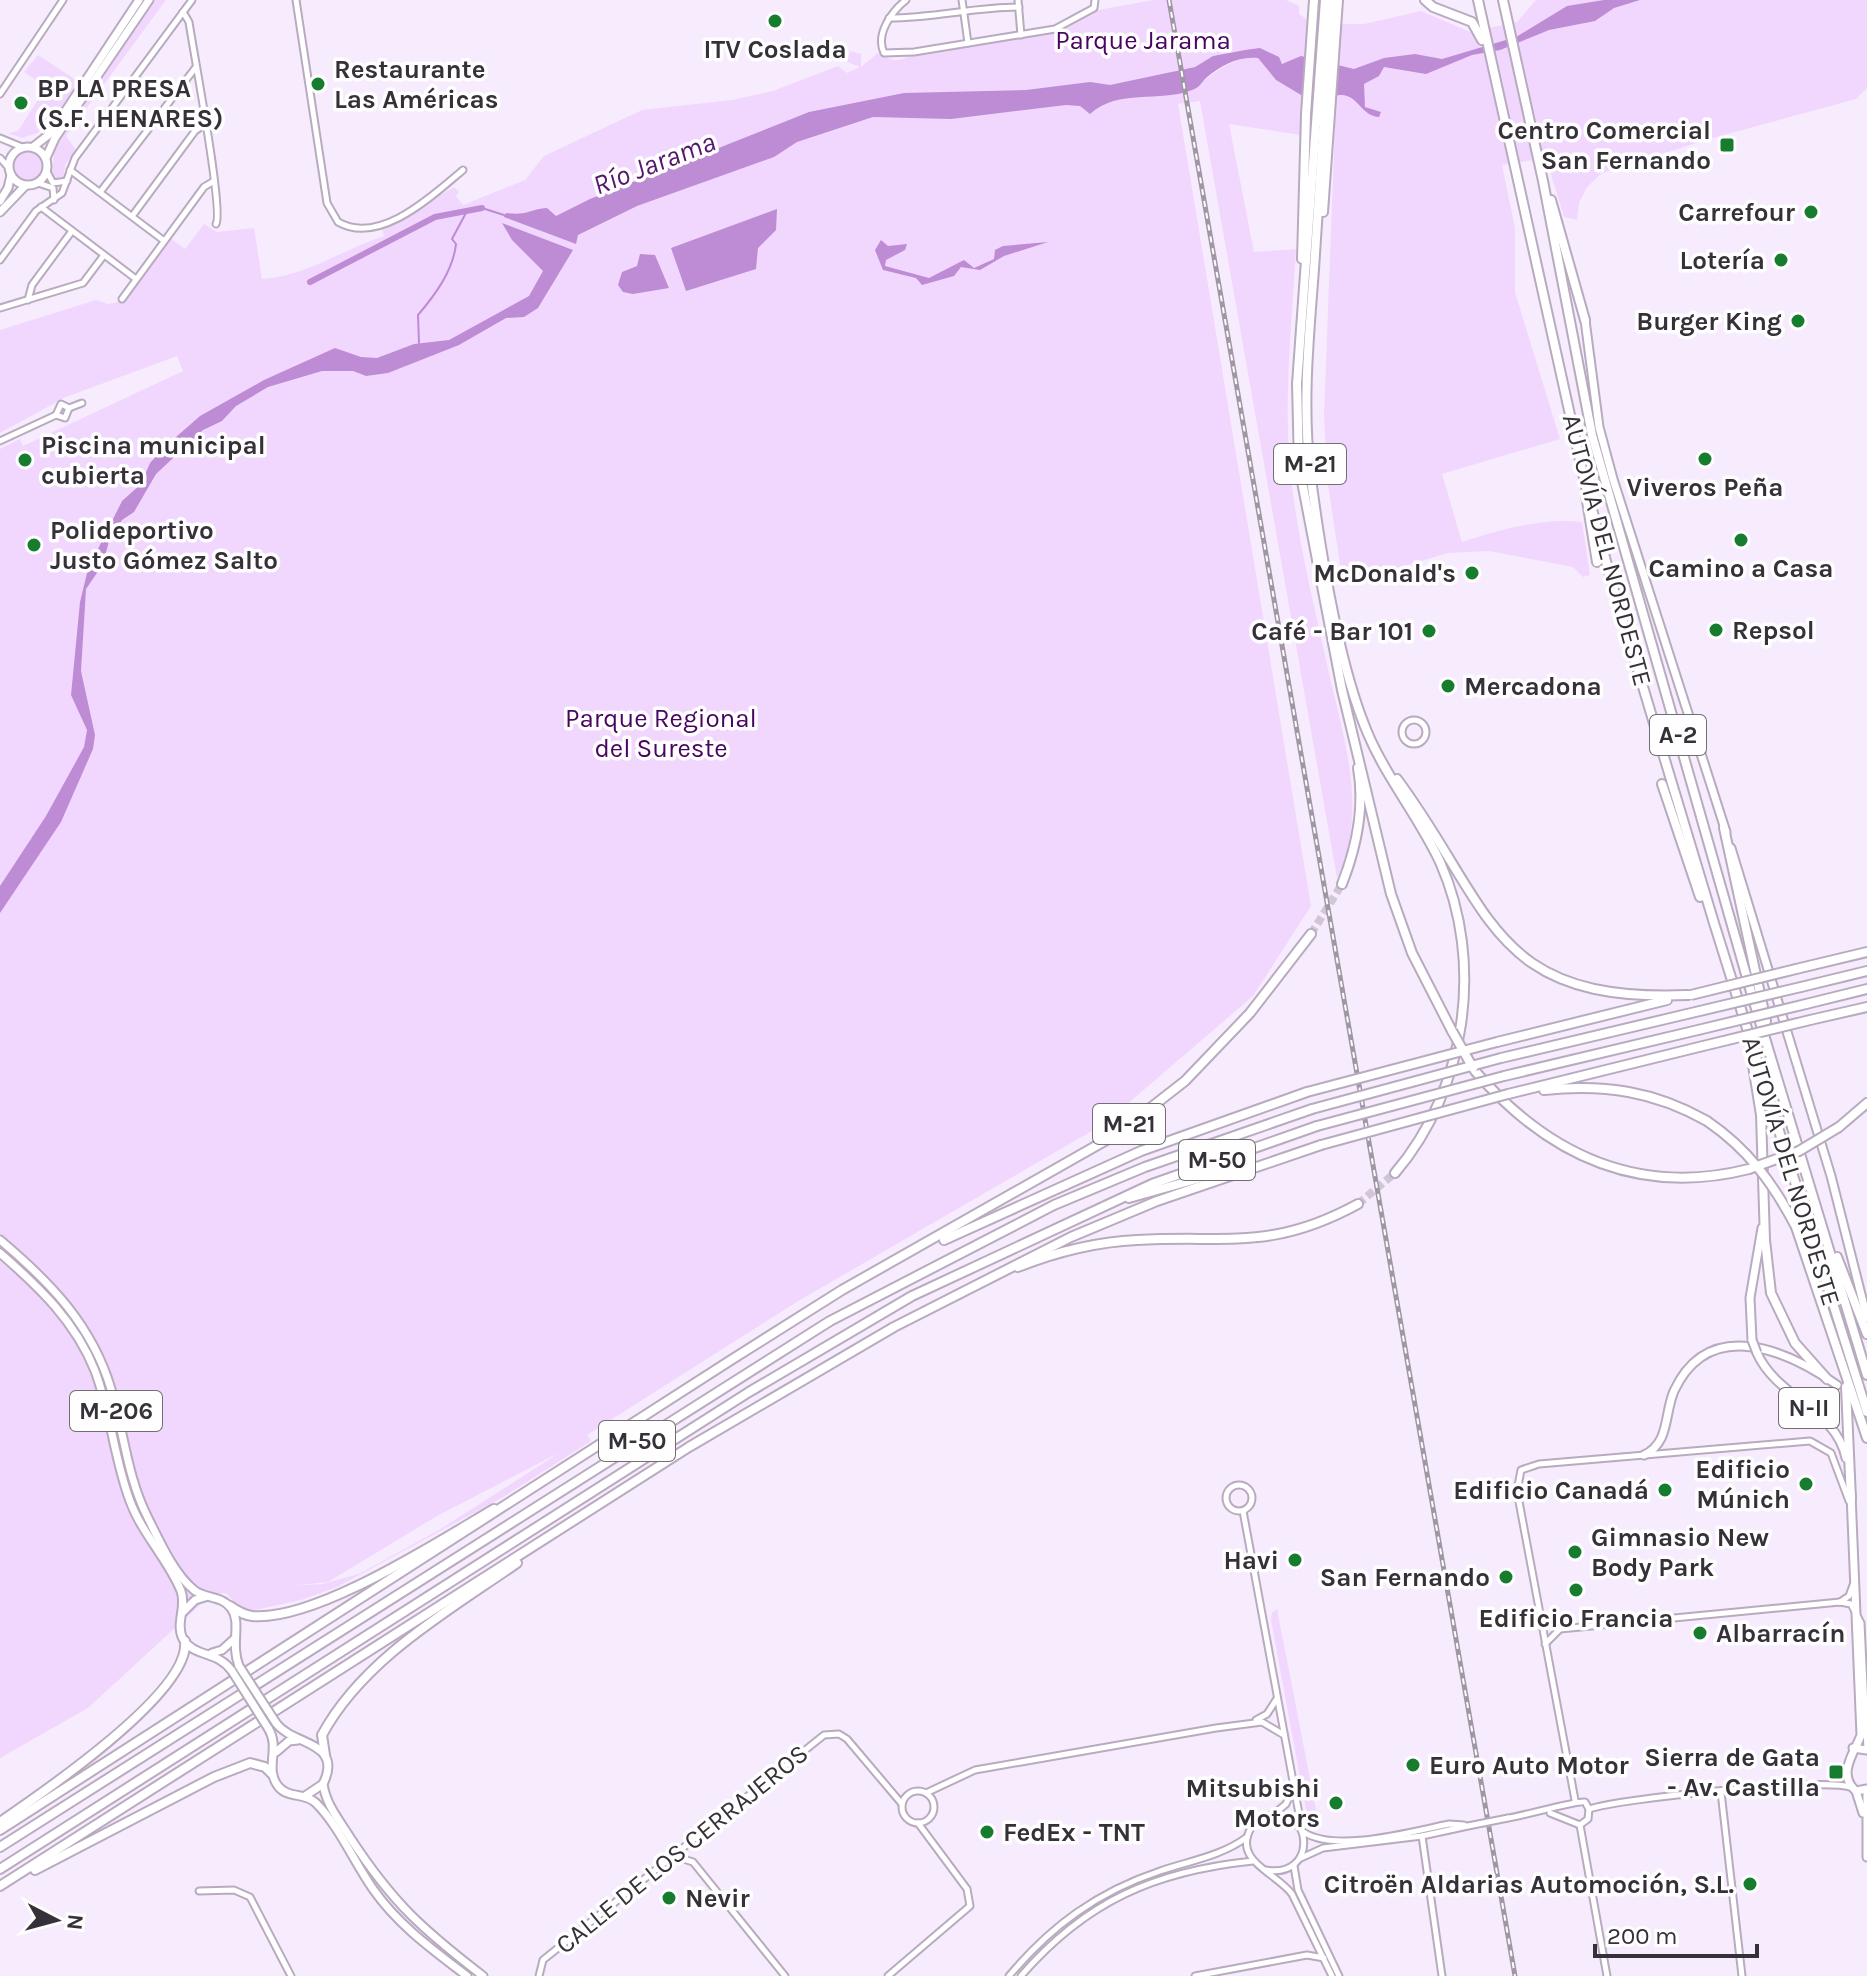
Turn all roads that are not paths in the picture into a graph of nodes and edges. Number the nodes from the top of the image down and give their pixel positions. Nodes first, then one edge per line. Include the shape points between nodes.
1 (63, 0) edge
2 (139, 0) edge
3 (149, 0) edge
4 (192, 0) edge
5 (296, 0) edge
6 (906, 0) edge
7 (962, 0) edge
8 (1095, 0) edge
9 (1314, 0) edge
10 (1325, 0) edge
11 (1331, 0) edge
12 (1338, 0) edge
13 (1425, 0) edge
14 (1478, 0) edge
15 (1503, 0) edge
16 (1019, 4) edge
17 (963, 11) junction
18 (183, 12) junction
19 (889, 18) junction
20 (1479, 25) junction
21 (1021, 35) junction
22 (968, 43) junction
23 (1328, 53) junction
24 (196, 67) junction
25 (0, 94) edge
26 (205, 124) junction
27 (0, 138) edge
28 (22, 147) junction
29 (33, 147) junction
30 (1322, 155) junction
31 (0, 158) edge
32 (46, 158) junction
33 (70, 170) junction
34 (463, 170) dead end
35 (10, 171) junction
36 (47, 172) junction
37 (67, 180) junction
38 (214, 181) junction
39 (1543, 181) junction
40 (38, 183) junction
41 (25, 186) junction
42 (101, 191) junction
43 (54, 200) junction
44 (0, 201) edge
45 (41, 207) junction
46 (0, 212) edge
47 (133, 215) junction
48 (216, 224) dead end
49 (72, 231) junction
50 (163, 241) junction
51 (104, 255) junction
52 (0, 260) edge
53 (136, 279) junction
54 (122, 299) dead end
55 (28, 300) junction
56 (0, 308) edge
57 (1585, 320) joint
58 (1300, 339) junction
59 (82, 403) dead end
60 (0, 441) edge
61 (1586, 487) junction
62 (1597, 562) dead end
63 (1349, 716) junction
64 (1407, 721) joint
65 (1383, 763) junction
66 (1662, 784) dead end
67 (1724, 828) junction
68 (1342, 884) tunnel mouth
69 (1714, 923) junction
70 (1311, 934) tunnel mouth
71 (1867, 952) edge
72 (1867, 971) edge
73 (1867, 989) edge
74 (1690, 995) junction
75 (1867, 1007) edge
76 (1747, 1027) junction
77 (1780, 1084) junction
78 (1512, 1093) junction
79 (1867, 1103) edge
80 (1321, 1145) junction
81 (1395, 1173) tunnel mouth
82 (1812, 1194) junction
83 (1119, 1199) junction
84 (1358, 1204) tunnel mouth
85 (1764, 1209) junction
86 (0, 1240) edge
87 (0, 1253) edge
88 (903, 1258) junction
89 (987, 1279) junction
90 (1867, 1318) edge
91 (1828, 1321) junction
92 (1867, 1334) edge
93 (1867, 1375) edge
94 (1827, 1379) junction
95 (1837, 1385) dead end
96 (1867, 1412) edge
97 (1867, 1438) edge
98 (1644, 1455) junction
99 (564, 1469) junction
100 (604, 1502) junction
101 (1852, 1504) junction
102 (1243, 1511) junction
103 (1856, 1575) junction
104 (207, 1596) junction
105 (1840, 1602) junction
106 (230, 1606) junction
107 (1857, 1611) junction
108 (182, 1614) junction
109 (1540, 1617) junction
110 (1560, 1629) junction
111 (233, 1640) junction
112 (185, 1641) junction
113 (1545, 1645) junction
114 (210, 1654) junction
115 (236, 1668) junction
116 (1277, 1699) junction
117 (1251, 1722) junction
118 (1284, 1735) junction
119 (300, 1740) junction
120 (1853, 1748) junction
121 (1867, 1750) edge
122 (276, 1752) junction
123 (325, 1755) junction
124 (1849, 1773) junction
125 (272, 1774) junction
126 (323, 1784) junction
127 (1838, 1784) junction
128 (1294, 1785) junction
129 (942, 1787) junction
130 (1854, 1790) junction
131 (1867, 1791) edge
132 (1721, 1792) junction
133 (926, 1793) junction
134 (305, 1796) junction
135 (1575, 1800) junction
136 (933, 1801) junction
137 (902, 1804) junction
138 (1567, 1805) junction
139 (1589, 1809) junction
140 (1545, 1813) junction
141 (1272, 1815) junction
142 (1566, 1818) junction
143 (0, 1822) edge
144 (918, 1823) junction
145 (1580, 1825) junction
146 (1437, 1826) junction
147 (1468, 1826) junction
148 (1300, 1828) junction
149 (0, 1830) edge
150 (1866, 1831) edge
151 (1406, 1832) junction
152 (1247, 1836) junction
153 (1422, 1836) junction
154 (691, 1842) junction
155 (0, 1847) edge
156 (673, 1856) junction
157 (1867, 1857) edge
158 (1300, 1858) junction
159 (1253, 1861) junction
160 (693, 1862) junction
161 (1295, 1865) junction
162 (0, 1869) edge
163 (1266, 1870) junction
164 (0, 1889) edge
165 (199, 1891) dead end
166 (1321, 1942) junction
167 (1307, 1955) junction
168 (1325, 1958) junction
169 (291, 1976) edge
170 (467, 1976) edge
171 (483, 1976) edge
172 (539, 1976) edge
173 (785, 1976) edge
174 (888, 1976) edge
175 (1009, 1976) edge
176 (1021, 1976) edge
177 (1195, 1976) edge
178 (1332, 1976) edge
179 (1339, 1976) edge
180 (1442, 1976) edge
181 (1607, 1976) edge
182 (1742, 1976) edge

1 - 25 street
2 - 29 main road via 51,133
3 - 32 main road
4 - 18 street
5 - 34 street via 327,203 338,222 354,228 379,225 426,200
6 - 19 street
7 - 17 street
8 - 21 street via 1094,8 1055,29
9 - 58 highway
10 - 23 highway, M-21
11 - 23 highway, M-21
12 - 23 highway
13 - 20 highway
14 - 20 highway
15 - 39 highway, AUTOVÍA DEL NORDESTE / A-2
16 - 17 street
16 - 21 street
17 - 19 street
17 - 22 street
18 - 24 street
18 - 33 street
19 - 22 street via 881,44 884,53
20 - 61 highway, AUTOVÍA DEL NORDESTE / A-2
21 - 22 street
23 - 30 highway, M-21
24 - 26 street
24 - 42 street
26 - 38 street
26 - 47 street
27 - 28 street
28 - 29 main road
28 - 35 main road via 12,155
29 - 32 main road
30 - 58 highway, M-21
30 - 65 highway, M-21 via 1309,356 1310,470 1354,692
31 - 35 street
32 - 36 main road
33 - 37 street
33 - 42 street
35 - 41 main road
35 - 44 main road
36 - 37 street via 53,183
36 - 40 main road
37 - 43 street
38 - 48 street
38 - 50 street
39 - 57 highway
39 - 77 highway, AUTOVÍA DEL NORDESTE / A-2 via 1592,435
40 - 41 main road
40 - 43 street via 50,184
41 - 46 main road
42 - 47 street
43 - 45 street
45 - 49 street
45 - 52 street
47 - 50 street
49 - 51 street
49 - 55 street via 32,285
50 - 53 street
51 - 53 street
51 - 55 street via 83,283
53 - 54 street
55 - 56 street
57 - 67 main road via 1599,427 1613,479
58 - 63 highway, M-21 via 1296,424 1303,501
59 - 60 street via 69,408 65,418 56,415
61 - 62 highway
61 - 69 highway, AUTOVÍA DEL NORDESTE / A-2
63 - 68 highway, M-21 via 1360,818
63 - 79 highway, M-21, bridge via 1391,894 1412,953 1475,1071 1534,1129 1608,1167 1680,1177 1749,1169 1799,1151
64 - 64 street via 1404,739 1421,741 1425,726 1415,719
65 - 74 highway via 1425,816 1478,910 1526,960 1546,973 1611,994
65 - 81 highway, M-21 via 1441,865 1457,917 1464,971 1461,1027 1443,1093 1415,1150
66 - 69 highway
67 - 77 highway
67 - 90 main road via 1807,1093
69 - 76 highway, AUTOVÍA DEL NORDESTE / A-2
70 - 88 highway, M-21 via 1250,1013 1185,1081 1117,1134
71 - 74 highway, M-50, bridge
72 - 155 highway, M-50, bridge via 1312,1109 1054,1205 830,1321
73 - 83 highway, M-50, bridge via 1317,1126
74 - 88 highway, M-50, bridge via 1307,1092 1141,1151
75 - 78 highway, M-50, bridge
76 - 85 highway via 1761,1115
76 - 96 highway, AUTOVÍA DEL NORDESTE / A-2
77 - 82 highway, AUTOVÍA DEL NORDESTE / A-2
78 - 80 highway, M-50, bridge
78 - 91 highway, bridge via 1625,1088 1656,1096 1707,1121 1754,1160 1776,1189 1796,1227
80 - 83 highway
80 - 89 highway, M-50 via 1157,1201 1058,1242
82 - 92 highway
82 - 93 highway, AUTOVÍA DEL NORDESTE / A-2
83 - 162 highway, M-50 via 912,1296 840,1337
84 - 89 highway via 1328,1221 1257,1240 1117,1241 1064,1251
85 - 94 highway via 1771,1293 1795,1343
85 - 101 main road, N-II, bridge via 1750,1298 1752,1340 1778,1385 1839,1437
86 - 104 main road, M-206 via 54,1289 82,1325 111,1389 131,1477 147,1517 186,1582
87 - 108 main road, M-206 via 48,1297 84,1348 101,1391 130,1503 179,1587
88 - 99 highway, M-50 via 758,1343
89 - 100 highway, M-50 via 818,1370
91 - 97 highway
91 - 101 highway via 1849,1407
94 - 95 main road
94 - 98 main road via 1771,1349 1742,1345 1720,1350 1699,1361 1679,1383 1660,1441
98 - 101 street via 1810,1441 1834,1458
98 - 109 street via 1521,1470 1517,1491
99 - 106 highway via 322,1601 260,1616 244,1615
99 - 149 highway, M-50
100 - 123 highway via 384,1660 328,1724 322,1735
100 - 164 highway, M-50
101 - 103 main road, N-II
102 - 102 street via 1252,1496 1246,1486 1235,1485 1226,1502
102 - 116 street
103 - 105 street via 1849,1596
103 - 107 main road, N-II
104 - 106 main road, M-206
104 - 108 main road
105 - 107 street
105 - 110 street
106 - 111 main road via 237,1627
107 - 120 main road, N-II via 1861,1735
107 - 121 street, N-II
108 - 112 main road, M-206
109 - 110 street
109 - 113 street
110 - 113 street
111 - 114 main road
111 - 115 main road
112 - 114 main road
112 - 143 highway via 180,1665 144,1710
113 - 135 street
114 - 115 main road
115 - 119 main road, bridge via 282,1731
115 - 122 main road, bridge
116 - 117 street via 1267,1714
116 - 118 street
117 - 118 street via 1269,1723
117 - 129 street via 975,1770
118 - 128 street
119 - 122 main road via 289,1741
119 - 123 main road
120 - 121 main road, N-II
120 - 124 main road, N-II
122 - 125 main road
123 - 126 main road
124 - 127 street
124 - 130 main road, N-II
125 - 134 main road via 284,1792
125 - 164 highway via 250,1763 214,1777
126 - 134 main road
126 - 171 main road via 332,1810 406,1915
127 - 130 street
127 - 132 street
128 - 141 street via 1286,1804
128 - 148 street
129 - 133 street
129 - 136 street
130 - 131 main road, N-II
130 - 150 main road, N-II
131 - 150 main road, N-II
132 - 139 street
132 - 182 street
133 - 136 street
133 - 137 street via 911,1792
134 - 170 main road via 315,1802 398,1920
135 - 138 street
135 - 139 street
136 - 144 street via 931,1816
137 - 144 street via 905,1817
137 - 154 street, CALLE DE LOS CERRAJEROS via 847,1739 829,1733
138 - 140 street
138 - 142 street
139 - 145 street via 1588,1819
140 - 142 street
140 - 147 street, bridge
141 - 148 street via 1288,1817
141 - 152 street via 1257,1821
142 - 145 street
144 - 174 street via 967,1889 970,1906
145 - 181 street
146 - 147 street
146 - 151 street
146 - 153 street
147 - 153 street
148 - 151 street via 1321,1840
148 - 158 street
150 - 157 main road, N-II
151 - 153 street
152 - 159 street
152 - 175 street via 1229,1849 1101,1895 1041,1940
153 - 158 street via 1323,1848
153 - 180 street
154 - 156 street, CALLE DE LOS CERRAJEROS
154 - 160 street
156 - 160 street
156 - 172 street, CALLE DE LOS CERRAJEROS via 543,1960
158 - 161 street
159 - 163 street
159 - 176 street via 1191,1870 1106,1902 1065,1930
160 - 173 street
161 - 163 street
161 - 166 street via 1298,1890
163 - 166 street via 1283,1882
165 - 169 street via 234,1890 250,1897
166 - 167 street
166 - 168 street
166 - 179 street
167 - 168 street
167 - 177 street
168 - 178 street

